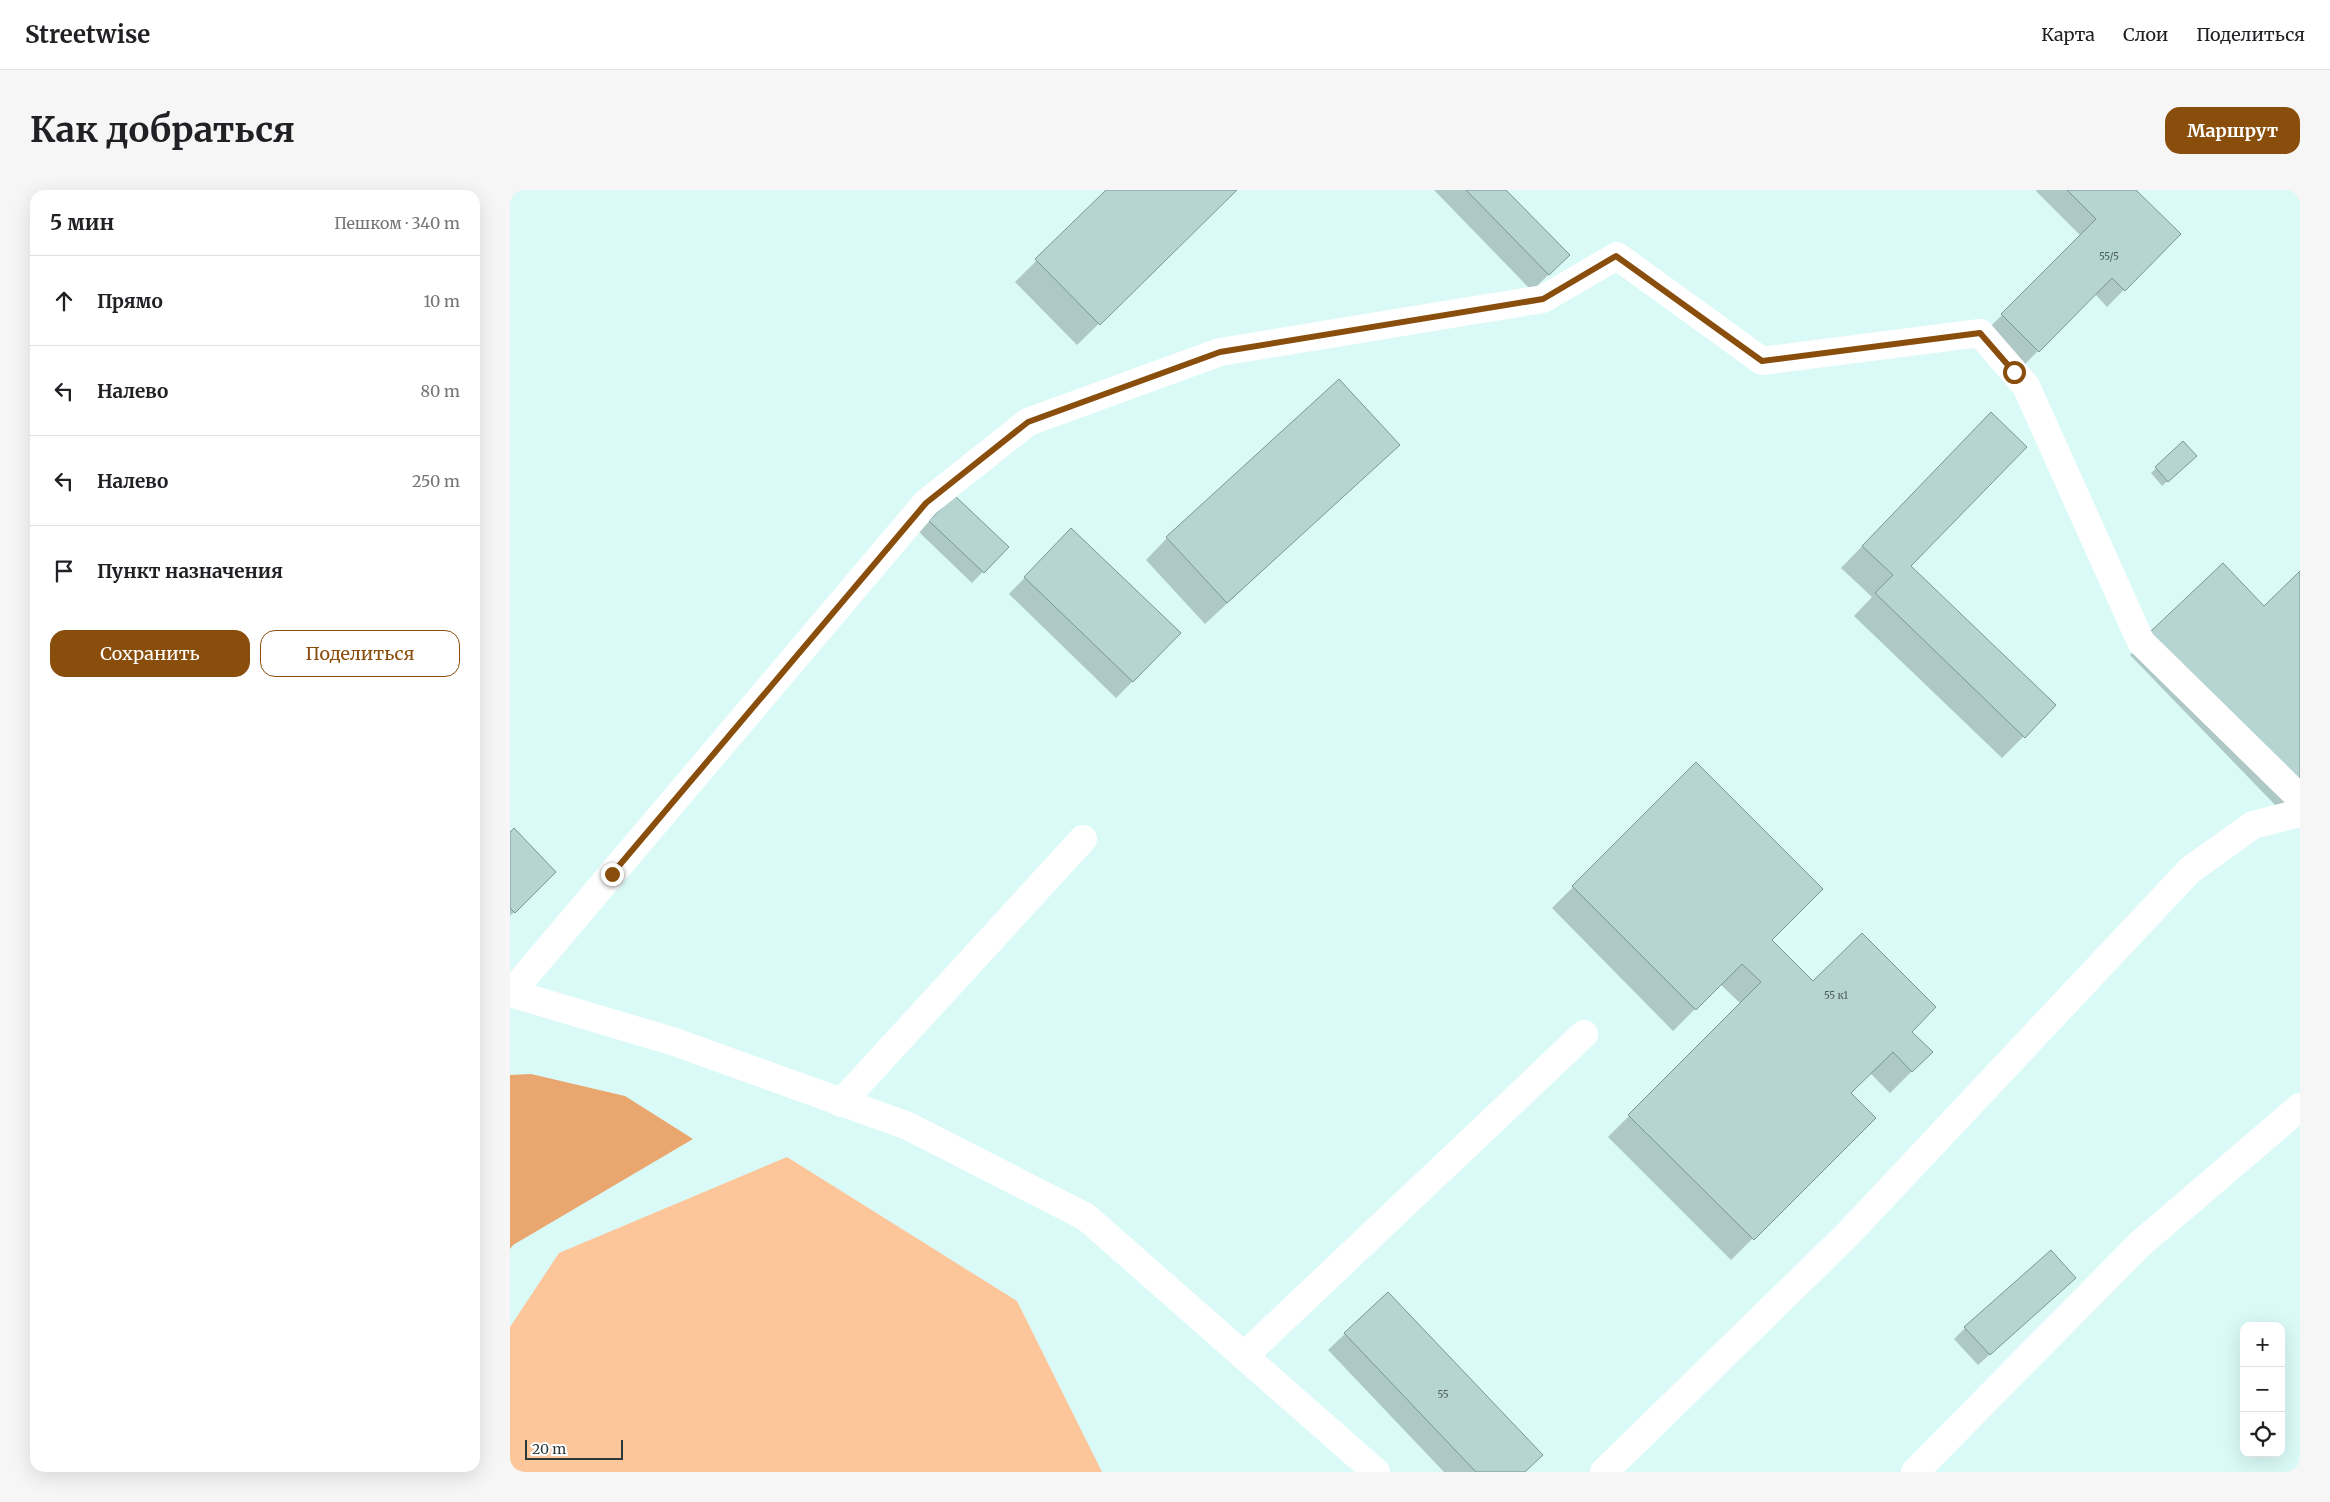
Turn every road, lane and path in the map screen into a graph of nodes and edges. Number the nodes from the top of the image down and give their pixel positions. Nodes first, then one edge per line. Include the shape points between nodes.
1 (2300, 798) edge
2 (2300, 813) edge
3 (1083, 839) dead end
4 (511, 993) edge
5 (1584, 1034) dead end
6 (841, 1103) junction
7 (2300, 1107) edge
8 (1244, 1356) junction
9 (1376, 1472) edge
10 (1604, 1472) edge
11 (1914, 1472) edge

1 - 4 street via 2141,642 2026,386 1980,333 1762,361 1616,256 1543,299 1220,352 1028,422 926,503
2 - 10 street via 2253,825 2190,870 1847,1235
3 - 6 street
4 - 6 street via 672,1041
5 - 8 street
6 - 8 street via 908,1126 1086,1217
7 - 11 street via 2140,1244
8 - 9 street

